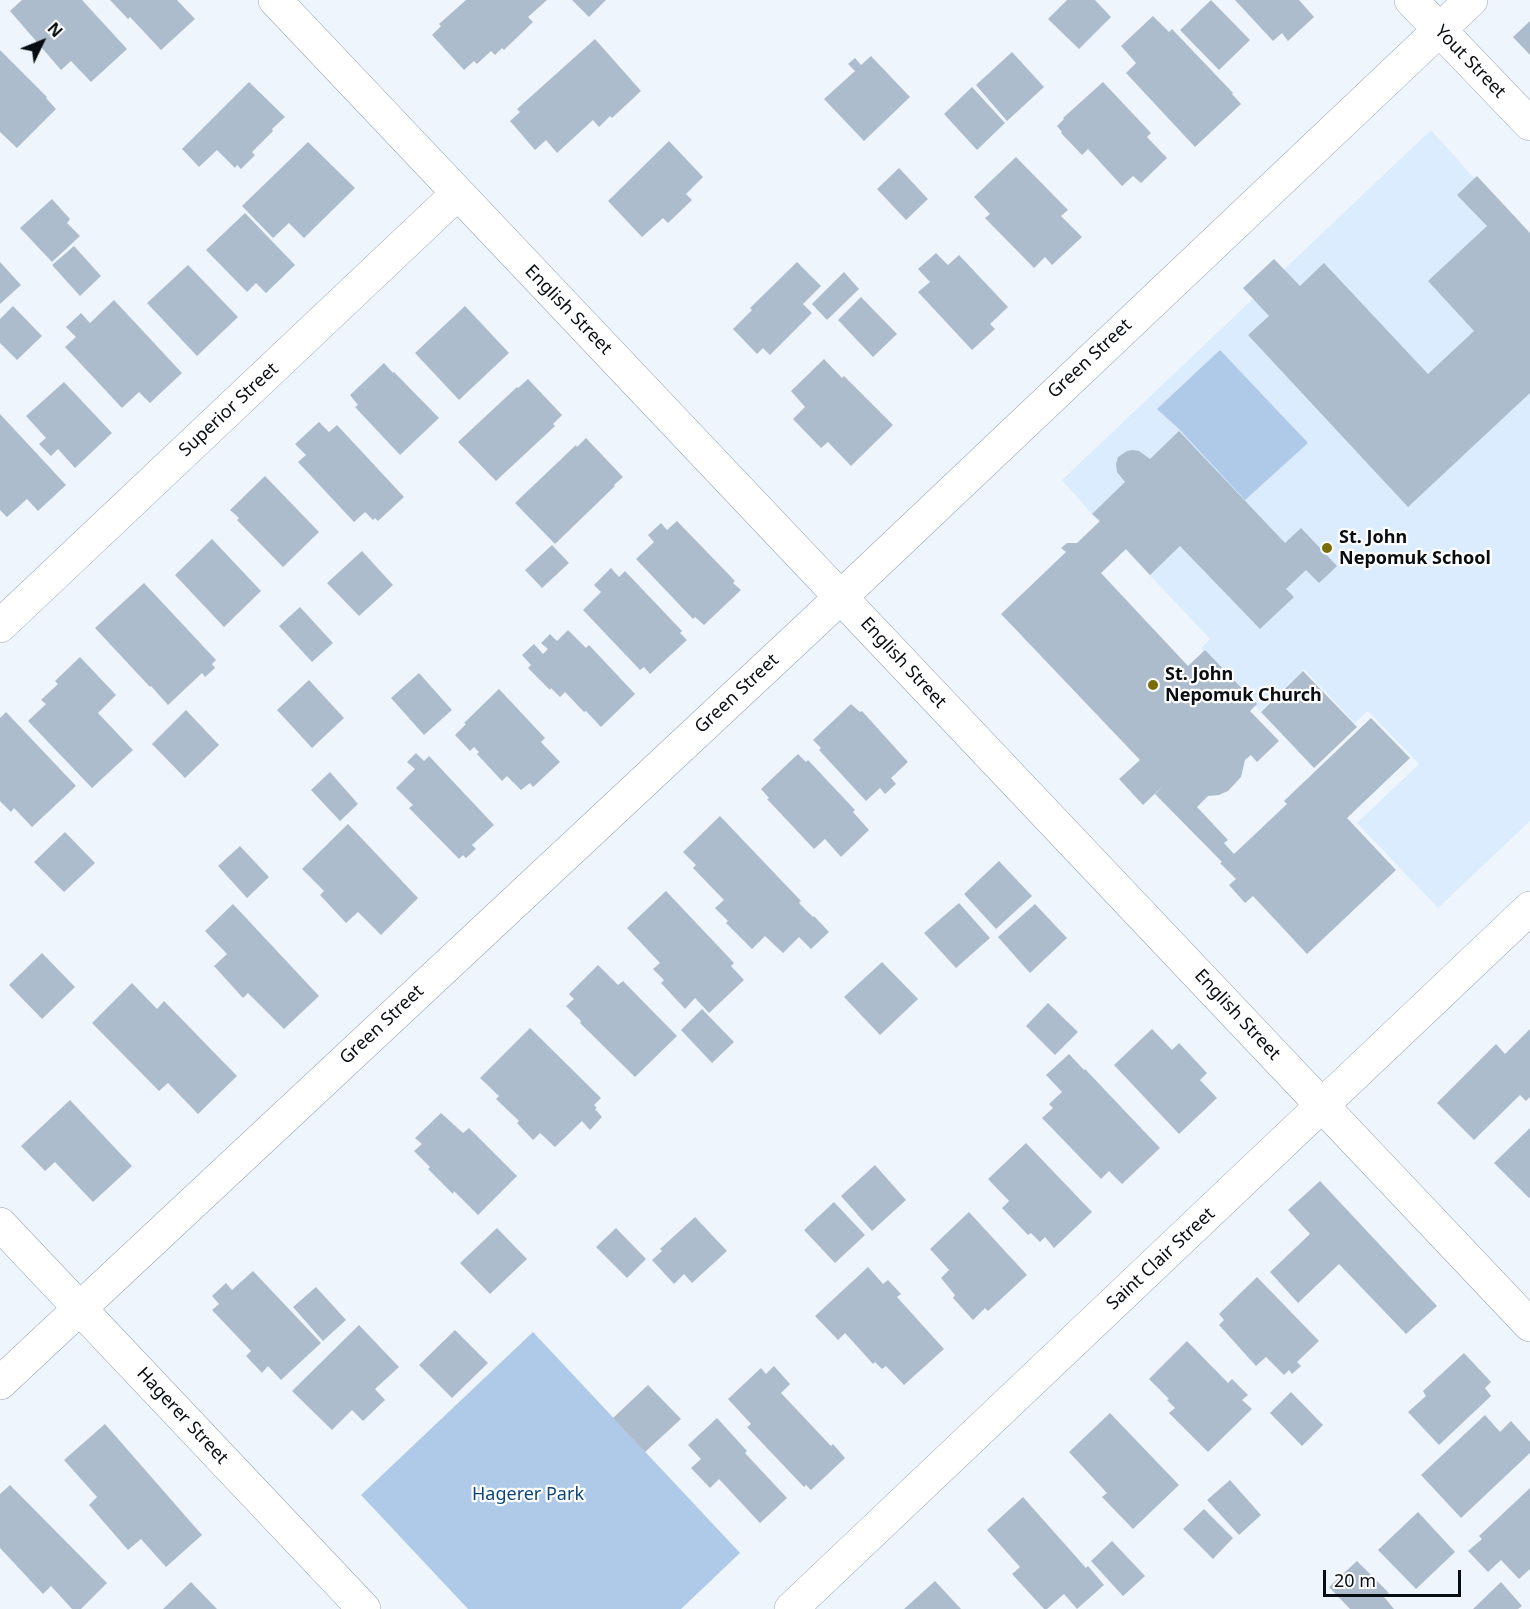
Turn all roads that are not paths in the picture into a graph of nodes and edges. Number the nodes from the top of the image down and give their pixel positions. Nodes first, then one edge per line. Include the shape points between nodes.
1 (275, 0) edge
2 (1411, 0) edge
3 (1471, 0) edge
4 (1439, 30) junction
5 (1530, 124) edge
6 (458, 194) junction
7 (840, 596) junction
8 (0, 626) edge
9 (1530, 908) edge
10 (1322, 1106) junction
11 (0, 1224) edge
12 (79, 1308) junction
13 (1530, 1325) edge
14 (0, 1383) edge
15 (364, 1609) edge
16 (791, 1609) edge

1 - 6 street, English Street
2 - 4 street, Yout Street
3 - 4 street, Green Street
4 - 5 street, Yout Street
4 - 7 street, Green Street
6 - 7 street, English Street
6 - 8 street, Superior Street
7 - 10 street, English Street
7 - 12 street, Green Street
9 - 10 street, Saint Clair Street
10 - 13 street, English Street
10 - 16 street, Saint Clair Street
11 - 12 street, Hagerer Street
12 - 14 street, Green Street
12 - 15 street, Hagerer Street

